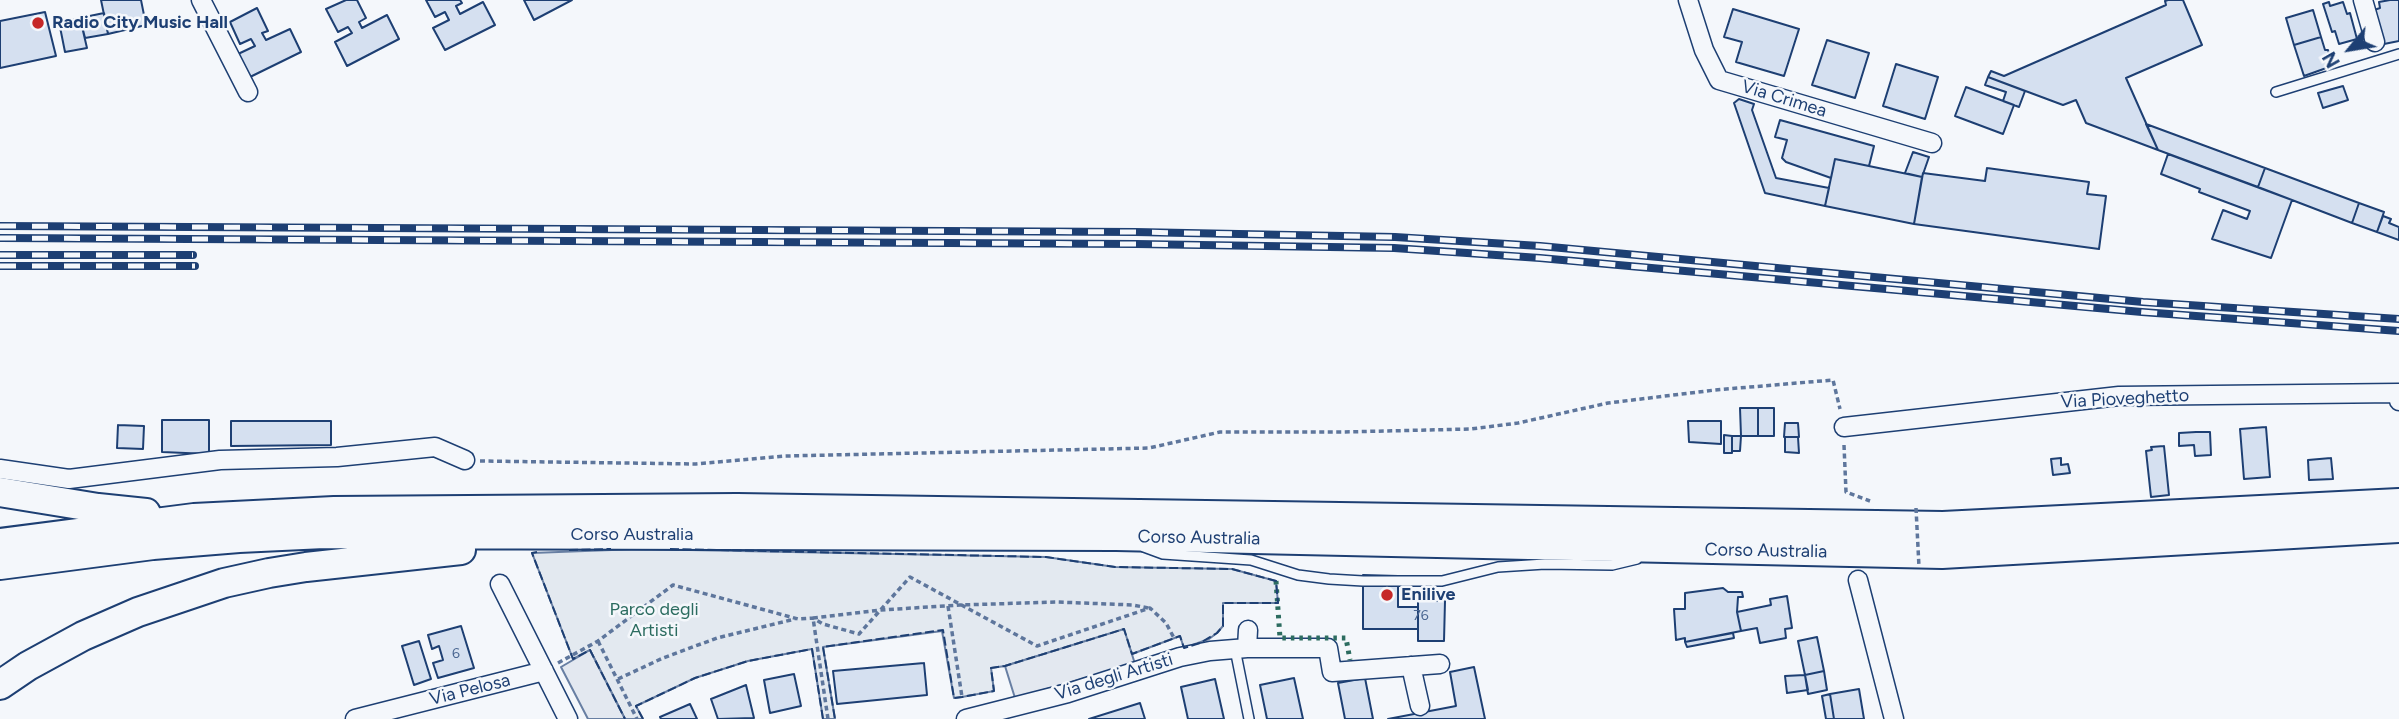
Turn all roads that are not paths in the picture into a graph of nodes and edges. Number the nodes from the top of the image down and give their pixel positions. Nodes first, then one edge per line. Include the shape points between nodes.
1 (1688, 0) edge
2 (2363, 0) edge
3 (208, 2) edge
4 (2375, 42) dead end
5 (2399, 54) edge
6 (248, 92) dead end
7 (2276, 92) dead end
8 (1932, 143) dead end
9 (2399, 401) edge
10 (1844, 427) road end
11 (465, 460) road end
12 (0, 469) edge
13 (0, 492) edge
14 (2399, 503) edge
15 (194, 518) junction
16 (2399, 528) edge
17 (579, 535) junction
18 (1116, 536) junction
19 (0, 543) edge
20 (1678, 550) junction
21 (0, 565) edge
22 (1858, 580) dead end
23 (500, 584) dead end
24 (1243, 642) junction
25 (1440, 664) dead end
26 (1412, 666) junction
27 (544, 671) junction
28 (0, 685) edge
29 (1420, 706) dead end
30 (355, 719) edge
31 (568, 719) edge
32 (966, 719) edge
33 (1250, 719) edge
34 (1894, 719) edge

1 - 8 street, Via Crimea via 1719,80
2 - 4 street
3 - 6 street
5 - 7 lane
9 - 10 street, Via Pioveghetto via 2398,393 2119,396
11 - 12 street via 435,447 337,457 220,460 69,479
13 - 15 highway
14 - 15 highway, Corso Australia via 1943,526 737,508 334,511
15 - 19 highway, Corso Australia
16 - 20 highway, Corso Australia via 1942,554
17 - 18 highway, Corso Australia
17 - 21 highway, Corso Australia via 239,538
17 - 28 highway via 306,567 224,583 83,636
18 - 20 highway, Corso Australia
18 - 20 lane via 1163,554 1251,560 1297,575 1363,580 1442,581 1498,567 1612,565
22 - 34 street
23 - 27 street
24 - 26 street, Via degli Artisti via 1328,648 1332,673
24 - 32 street, Via degli Artisti
24 - 33 lane
25 - 26 street
26 - 29 street
27 - 30 street, Via Pelosa
27 - 31 street

